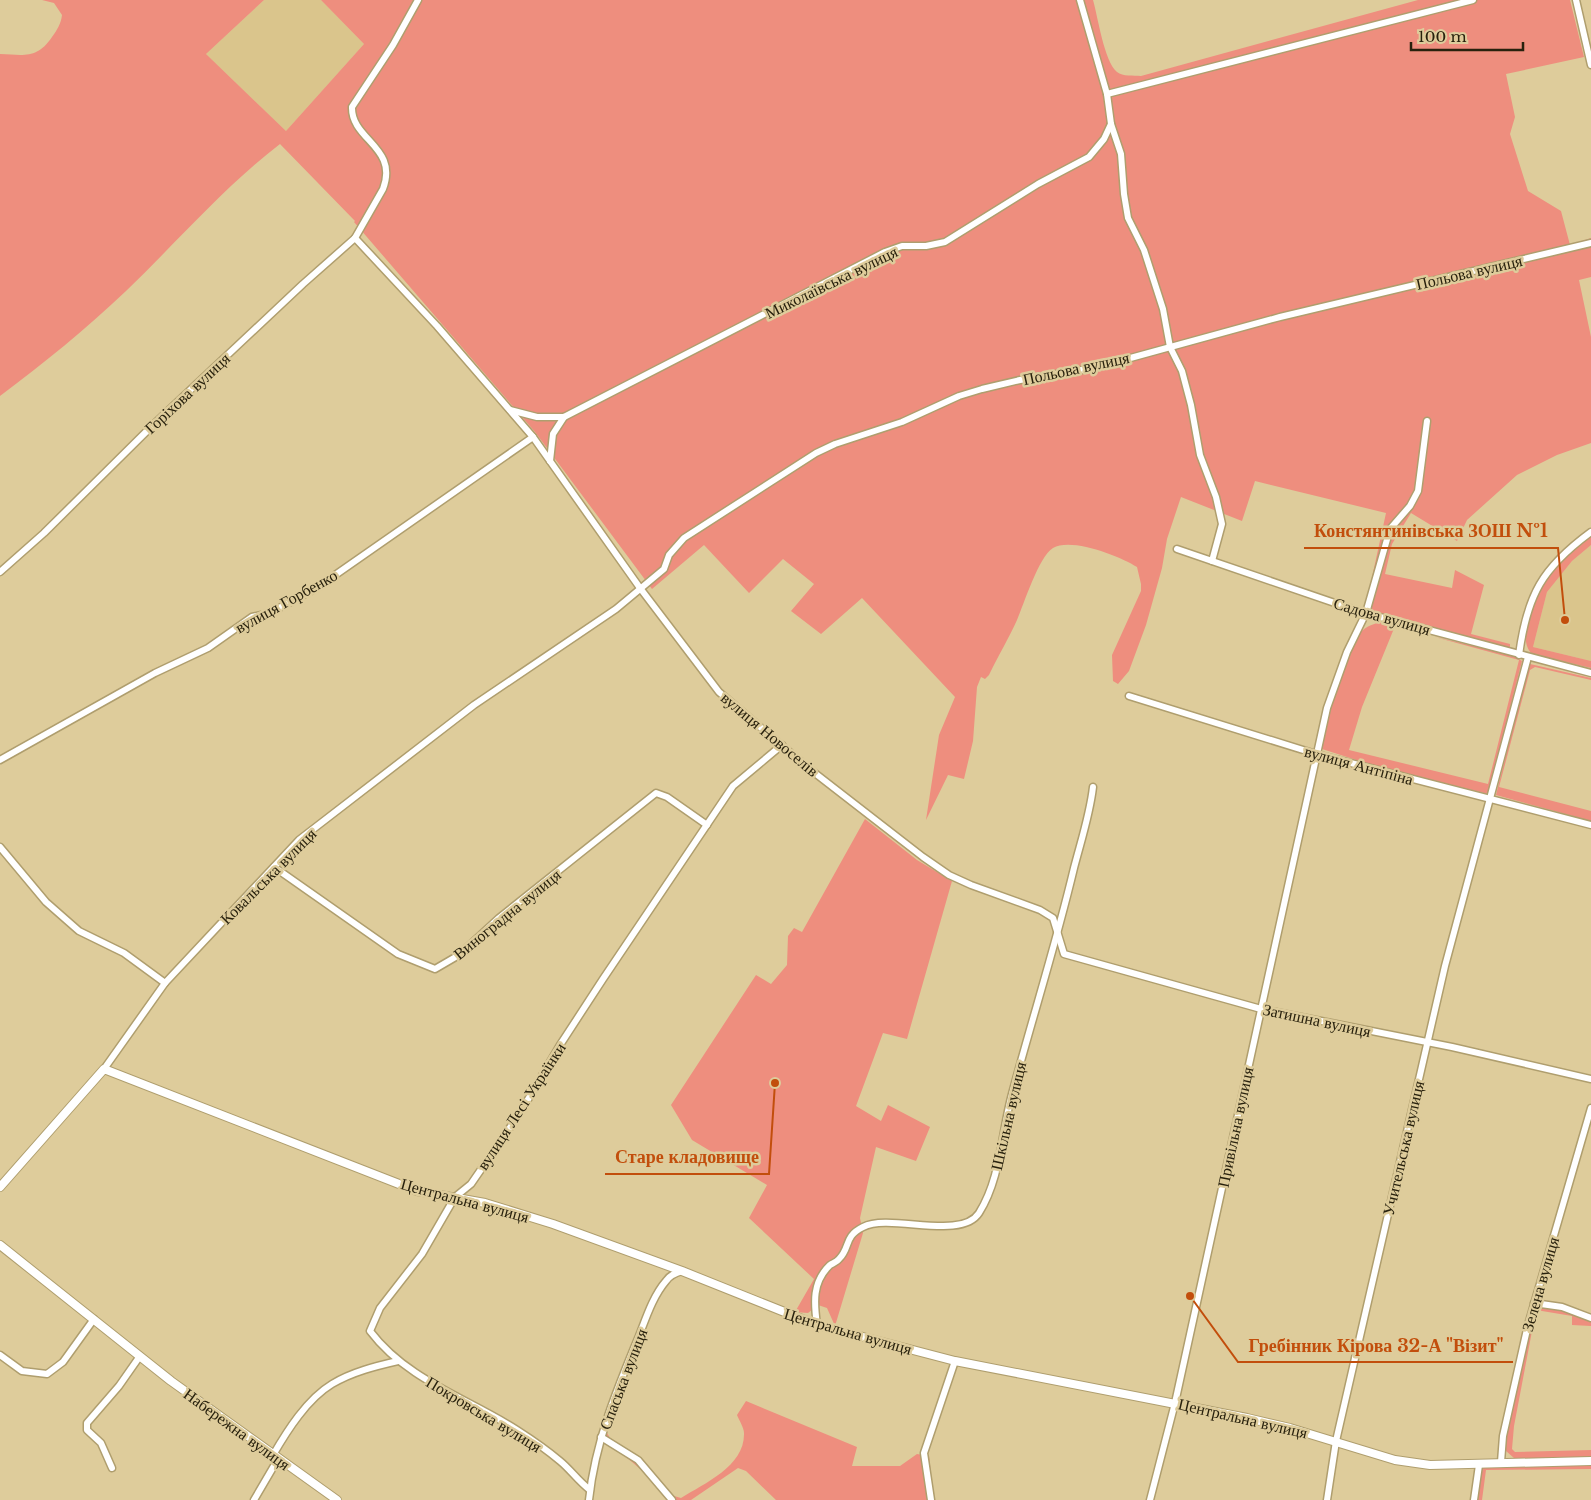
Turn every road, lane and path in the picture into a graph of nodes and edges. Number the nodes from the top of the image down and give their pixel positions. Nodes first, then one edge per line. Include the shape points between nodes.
1 (418, 0) edge
2 (1080, 0) edge
3 (1473, 0) edge
4 (1576, 0) edge
5 (1591, 64) edge
6 (1107, 94) junction
7 (1111, 124) junction
8 (355, 238) junction
9 (1591, 243) edge
10 (1170, 347) junction
11 (509, 410) junction
12 (564, 417) junction
13 (1427, 421) dead end
14 (533, 437) junction
15 (550, 461) junction
16 (1591, 532) edge
17 (1177, 550) dead end
18 (1212, 561) junction
19 (0, 572) edge
20 (640, 588) junction
21 (1366, 613) junction
22 (1519, 655) junction
23 (1528, 657) junction
24 (1591, 673) edge
25 (1129, 696) dead end
26 (782, 745) junction
27 (1316, 754) junction
28 (0, 760) edge
29 (1093, 787) dead end
30 (1490, 799) junction
31 (707, 824) junction
32 (1591, 826) edge
33 (0, 847) edge
34 (274, 867) junction
35 (1057, 937) junction
36 (165, 982) junction
37 (1261, 1009) junction
38 (1427, 1043) junction
39 (104, 1069) junction
40 (1591, 1079) edge
41 (1591, 1108) edge
42 (0, 1187) edge
43 (455, 1197) junction
44 (0, 1245) edge
45 (682, 1271) junction
46 (1534, 1303) junction
47 (1591, 1318) edge
48 (94, 1319) junction
49 (817, 1325) junction
50 (0, 1355) edge
51 (140, 1356) junction
52 (398, 1360) junction
53 (955, 1361) junction
54 (1176, 1403) junction
55 (601, 1437) junction
56 (1336, 1441) junction
57 (275, 1457) junction
58 (1591, 1461) edge
59 (1501, 1462) junction
60 (1479, 1465) junction
61 (112, 1468) dead end
62 (590, 1490) junction
63 (254, 1500) edge
64 (337, 1500) edge
65 (589, 1500) edge
66 (672, 1500) edge
67 (931, 1500) edge
68 (1150, 1500) edge
69 (1327, 1500) edge
70 (1474, 1500) edge

1 - 8 street, Горіхова вулиця via 352,107 354,120 387,165 386,180
2 - 6 street
3 - 6 street
4 - 5 street
6 - 7 street
7 - 10 street via 1122,154 1128,218 1144,250 1163,309
7 - 12 street, Миколаївська вулиця via 1089,157 1038,184 946,242 902,246 885,252
8 - 11 street, вулиця Новоселів
8 - 19 street, Горіхова вулиця via 188,391
9 - 10 street, Польова вулиця via 1280,317
10 - 18 street via 1182,371 1200,455 1222,524
10 - 20 street, Польова вулиця via 1094,368 1020,380 959,396 902,422 835,444 684,538 669,555 664,569
11 - 12 street, Миколаївська вулиця via 537,417
11 - 14 street, вулиця Новоселів
12 - 15 street via 553,434
13 - 21 street, Привільна вулиця via 1418,491 1390,529
14 - 15 street, вулиця Новоселів
14 - 28 street, вулиця Горбенко via 318,587 270,613 252,617 208,648 155,673
15 - 20 street, вулиця Новоселів
16 - 22 street via 1548,570 1534,593 1527,609
17 - 18 street, Садова вулиця
18 - 21 street, Садова вулиця
20 - 26 street, вулиця Новоселів via 719,692
20 - 34 street, Ковальська вулиця via 616,609 474,705 299,840
21 - 22 street, Садова вулиця
21 - 27 street, Привільна вулиця via 1347,652 1327,708
22 - 23 street, Садова вулиця
23 - 24 street, Садова вулиця
23 - 30 street, Учительська вулиця
25 - 27 street, вулиця Антіпіна
26 - 31 street, вулиця Лесі Українки via 733,786
26 - 35 street, вулиця Новоселів via 922,857 971,885 1040,910 1053,918
27 - 30 street, вулиця Антіпіна
27 - 37 street, Привільна вулиця
29 - 35 street, Шкільна вулиця
30 - 32 street, вулиця Антіпіна
30 - 38 street, Учительська вулиця
31 - 34 street, Виноградна вулиця via 656,793 498,918 459,954 435,969 398,954
31 - 43 street, вулиця Лесі Українки via 597,987 520,1113 471,1184
33 - 36 street via 46,902 79,931 124,953
34 - 36 street, Ковальська вулиця
35 - 37 street, Затишна вулиця via 1064,954
35 - 49 street, Шкільна вулиця via 1010,1100 992,1189 978,1216 963,1224 875,1222 851,1234 840,1258 820,1277 814,1303
36 - 39 street, Ковальська вулиця
37 - 38 street, Затишна вулиця
37 - 54 street, Привільна вулиця
38 - 40 street, Затишна вулиця
38 - 56 street, Учительська вулиця
39 - 42 street, Ковальська вулиця
39 - 43 street, Центральна вулиця via 417,1191
41 - 46 street, Зелена вулиця
43 - 45 street, Центральна вулиця via 553,1224
43 - 52 street, вулиця Лесі Українки via 422,1254 380,1308 370,1331
44 - 48 street, Набережна вулиця
45 - 49 street, Центральна вулиця
45 - 55 street, Спаська вулиця via 672,1274 653,1302
46 - 47 street via 1562,1307
46 - 59 street, Зелена вулиця via 1516,1372
48 - 50 street via 63,1362 48,1374 22,1371
48 - 51 street, Набережна вулиця
49 - 53 street, Центральна вулиця
51 - 57 street, Набережна вулиця
51 - 61 street via 87,1423 87,1430 101,1443
52 - 57 street via 332,1384 306,1408
52 - 62 street, Покровська вулиця via 440,1388 516,1430 561,1462 575,1479
53 - 54 street, Центральна вулиця
53 - 67 street via 924,1453
54 - 56 street, Центральна вулиця
54 - 68 street, Привільна вулиця
55 - 62 street, Спаська вулиця
55 - 66 street via 638,1460
56 - 60 street, Центральна вулиця via 1403,1461 1430,1465
56 - 69 street, Учительська вулиця
57 - 63 street
57 - 64 street, Набережна вулиця
58 - 59 street, Центральна вулиця
59 - 60 street, Центральна вулиця
60 - 70 street
62 - 65 street, Спаська вулиця

